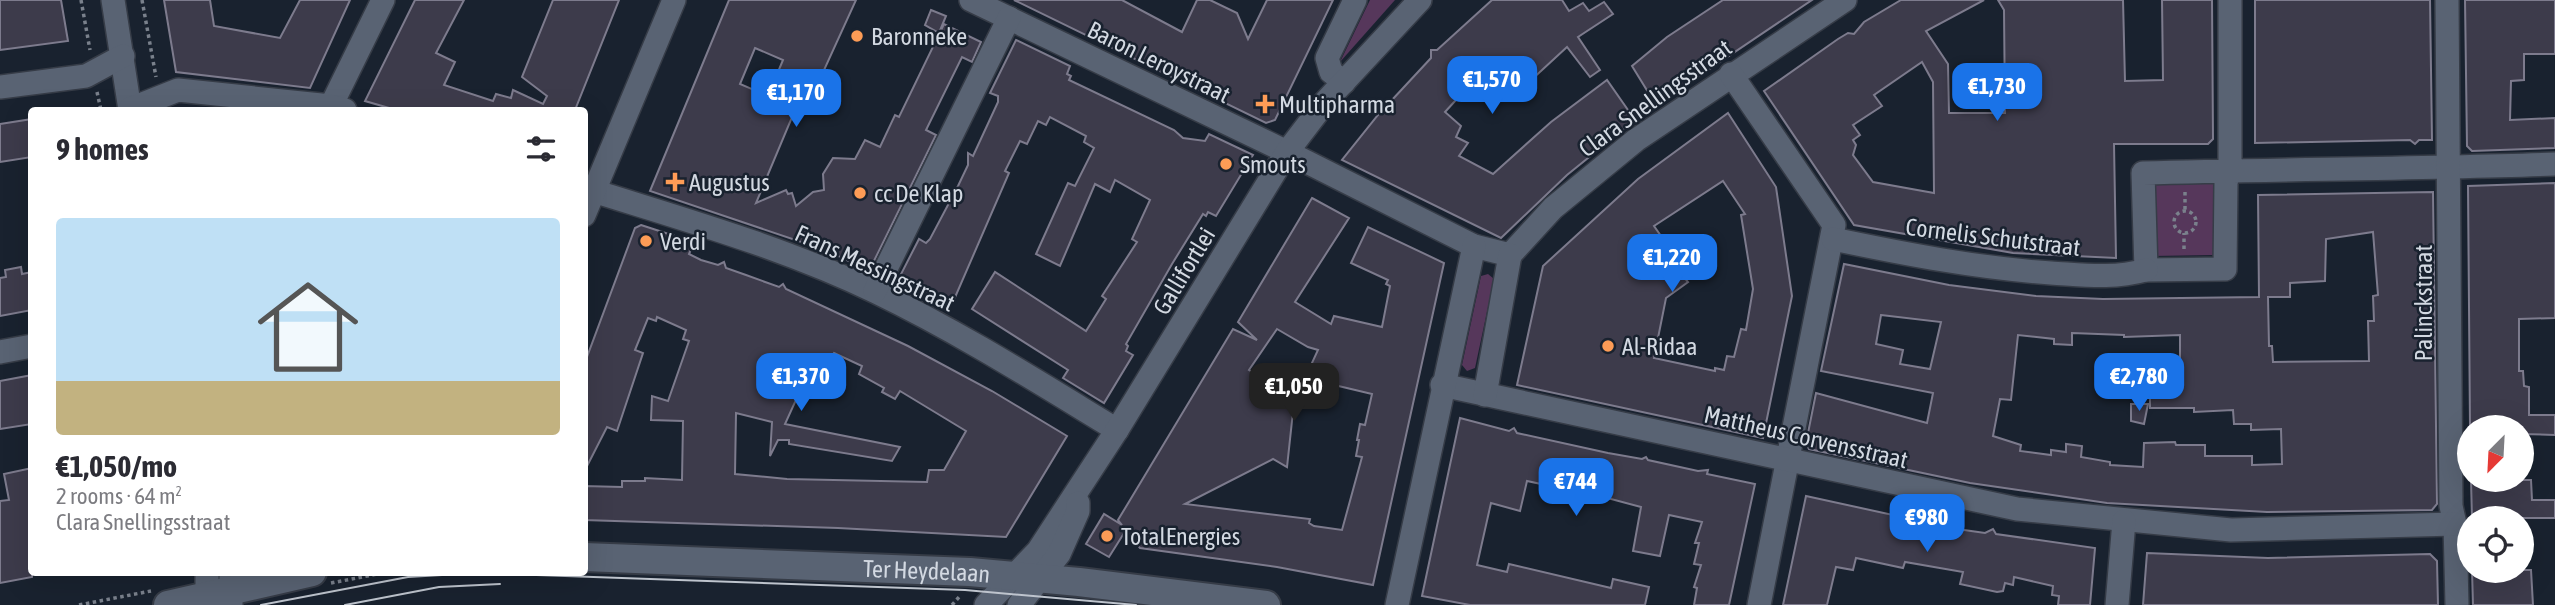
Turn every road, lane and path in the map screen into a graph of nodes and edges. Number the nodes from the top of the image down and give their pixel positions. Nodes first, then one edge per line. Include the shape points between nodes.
1 (113, 0) edge
2 (142, 0) edge
3 (383, 0) edge
4 (674, 0) edge
5 (971, 0) edge
6 (1356, 0) edge
7 (1420, 0) edge
8 (1844, 0) edge
9 (2230, 0) edge
10 (2447, 0) edge
11 (1009, 18) junction
12 (123, 56) junction
13 (1731, 74) junction
14 (1344, 82) junction
15 (0, 87) edge
16 (159, 96) junction
17 (130, 107) edge
18 (136, 107) edge
19 (329, 107) edge
20 (338, 107) edge
21 (1287, 152) junction
22 (2555, 164) edge
23 (2448, 168) junction
24 (2230, 170) junction
25 (589, 189) edge
26 (2174, 191) dead end
27 (2197, 192) dead end
28 (2196, 224) joint
29 (1833, 239) junction
30 (1474, 246) junction
31 (2173, 250) dead end
32 (2196, 251) dead end
33 (1510, 255) junction
34 (2146, 270) junction
35 (874, 291) junction
36 (28, 347) edge
37 (0, 352) edge
38 (1442, 385) junction
39 (1485, 395) junction
40 (1117, 429) junction
41 (1789, 459) junction
42 (1077, 493) junction
43 (2124, 521) junction
44 (2455, 524) junction
45 (588, 557) edge
46 (291, 576) edge
47 (1014, 576) junction
48 (1043, 578) junction
49 (219, 590) edge
50 (161, 598) edge
51 (79, 605) edge
52 (986, 605) edge
53 (1019, 605) edge
54 (1266, 605) edge
55 (1397, 605) edge
56 (1759, 605) edge
57 (2117, 605) edge
58 (2457, 605) edge

1 - 12 street
2 - 16 path
3 - 20 street
4 - 25 street
5 - 11 street, Baron Leroystraat
6 - 14 street via 1326,58 1331,72
7 - 14 street, Gallifortlei
8 - 13 street, Clara Snellingsstraat
9 - 24 street
10 - 23 street, Palinckstraat
11 - 21 street, Baron Leroystraat
11 - 35 street
12 - 15 street via 86,76
12 - 17 street
13 - 29 street via 1834,225
13 - 33 street, Clara Snellingsstraat via 1636,140 1572,192
14 - 21 street, Gallifortlei
16 - 18 street
16 - 19 street via 178,90
21 - 30 street, Baron Leroystraat
21 - 40 street, Gallifortlei
22 - 23 street
23 - 24 street
23 - 44 street, Palinckstraat via 2451,506
24 - 34 street, Cornelis Schutstraat via 2225,269
24 - 34 street via 2143,173
25 - 35 street, Frans Messingstraat via 785,253
26 - 27 path
28 - 28 path via 2186,233 2176,229 2175,215 2185,210 2192,213
29 - 34 street, Cornelis Schutstraat via 2006,270 2117,277
29 - 41 street
30 - 33 street
30 - 38 street
31 - 32 path
33 - 39 street
35 - 40 street, Frans Messingstraat
36 - 37 street
38 - 39 street, Mattheus Corvensstraat
38 - 55 street
39 - 41 street, Mattheus Corvensstraat
40 - 42 street, Gallifortlei
41 - 43 street, Mattheus Corvensstraat via 2017,509
41 - 56 street
42 - 47 street, Gallifortlei via 1038,551
42 - 48 street, Gallifortlei via 1078,511
43 - 44 street, Mattheus Corvensstraat via 2231,530
43 - 57 street
44 - 58 street, Palinckstraat
45 - 47 street, Ter Heydelaan
46 - 49 street
47 - 48 street, Ter Heydelaan
47 - 52 street, Gallifortlei
48 - 53 street, Gallifortlei
48 - 54 street, Ter Heydelaan
49 - 50 street
50 - 51 path

